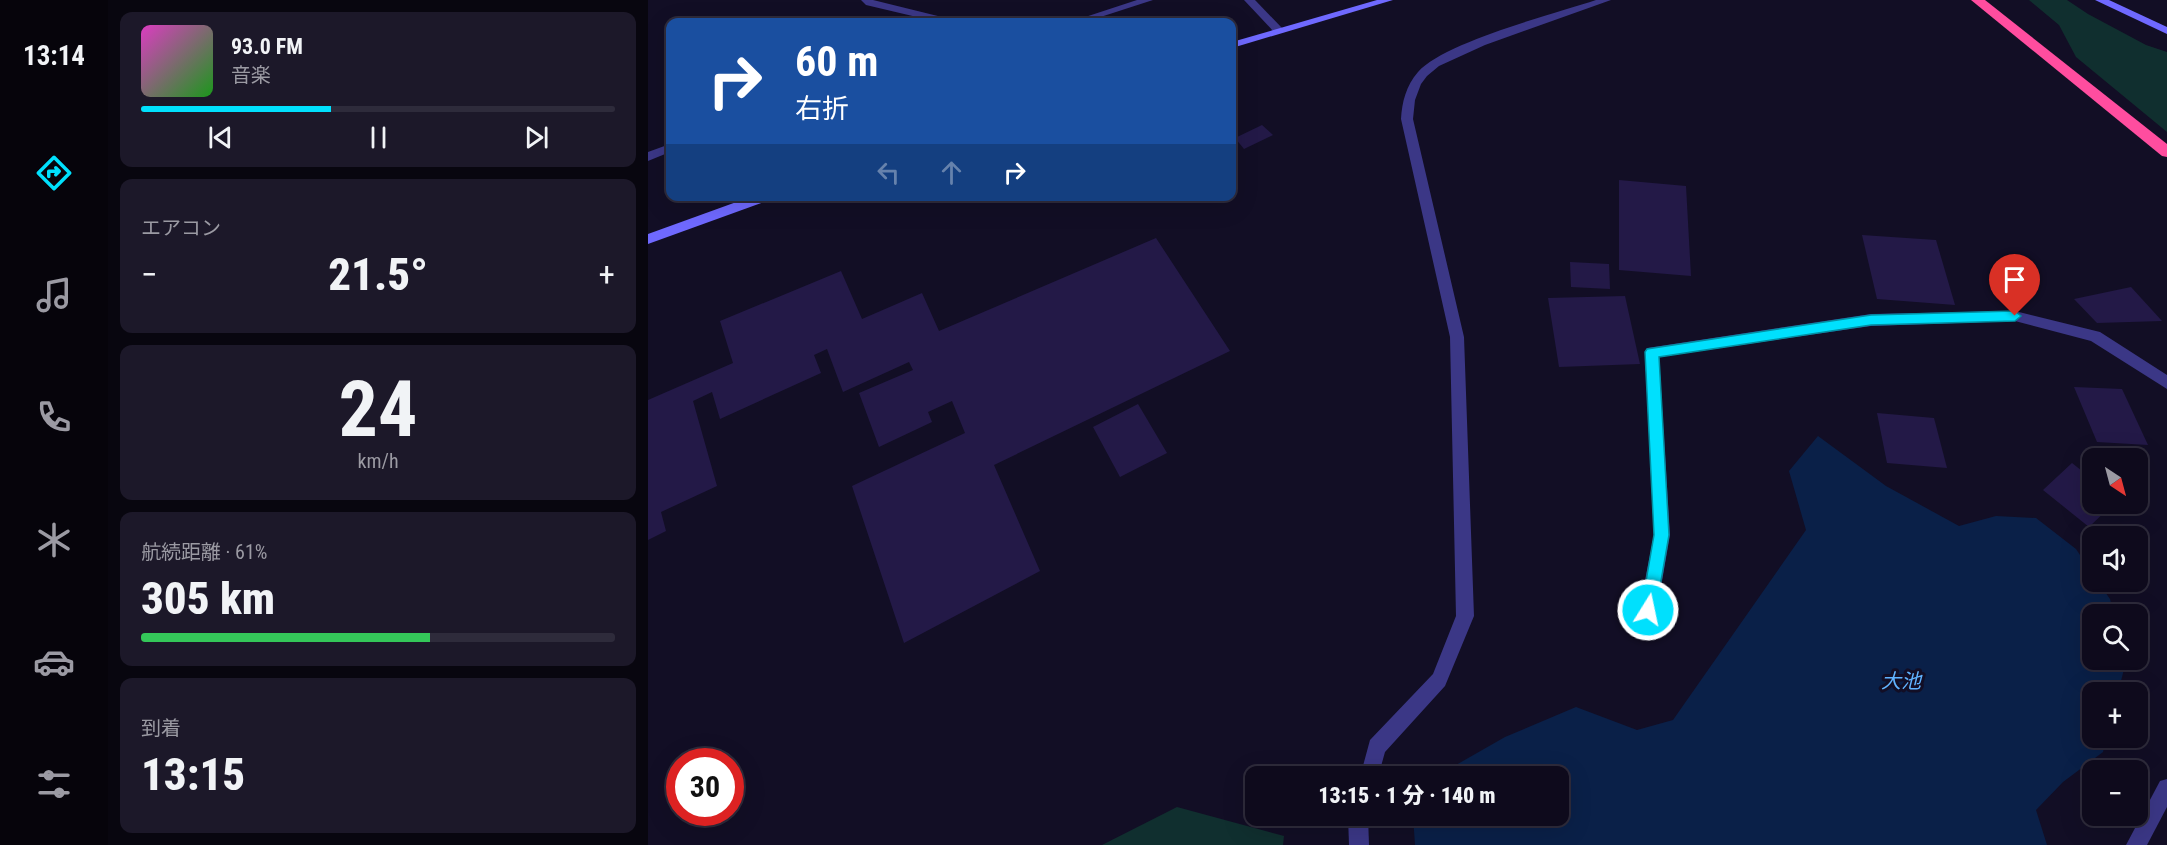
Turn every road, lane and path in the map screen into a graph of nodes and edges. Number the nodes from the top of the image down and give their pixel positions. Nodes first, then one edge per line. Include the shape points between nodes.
1 (866, 0) edge
2 (1148, 0) edge
3 (1249, 0) edge
4 (1388, 0) edge
5 (1606, 0) edge
6 (1977, 0) edge
7 (2100, 0) edge
8 (933, 18) edge
9 (1088, 18) edge
10 (1278, 30) junction
11 (2167, 31) edge
12 (1236, 44) edge
13 (666, 150) edge
14 (2167, 152) edge
15 (648, 157) edge
16 (754, 201) edge
17 (648, 239) edge
18 (2167, 383) edge
19 (1648, 610) dead end
20 (1372, 766) edge
21 (2167, 788) edge
22 (1358, 826) edge
23 (1359, 845) edge
24 (2136, 845) edge

1 - 8 street
2 - 9 street
3 - 10 street
4 - 10 street
5 - 20 street via 1452,54 1425,71 1409,94 1407,119 1457,337 1465,616 1439,680 1377,747
6 - 14 highway
7 - 11 street
10 - 12 street
13 - 15 street
16 - 17 street
18 - 19 street via 2095,336 2015,316 1871,320 1652,352 1662,535
21 - 24 street
22 - 23 street

